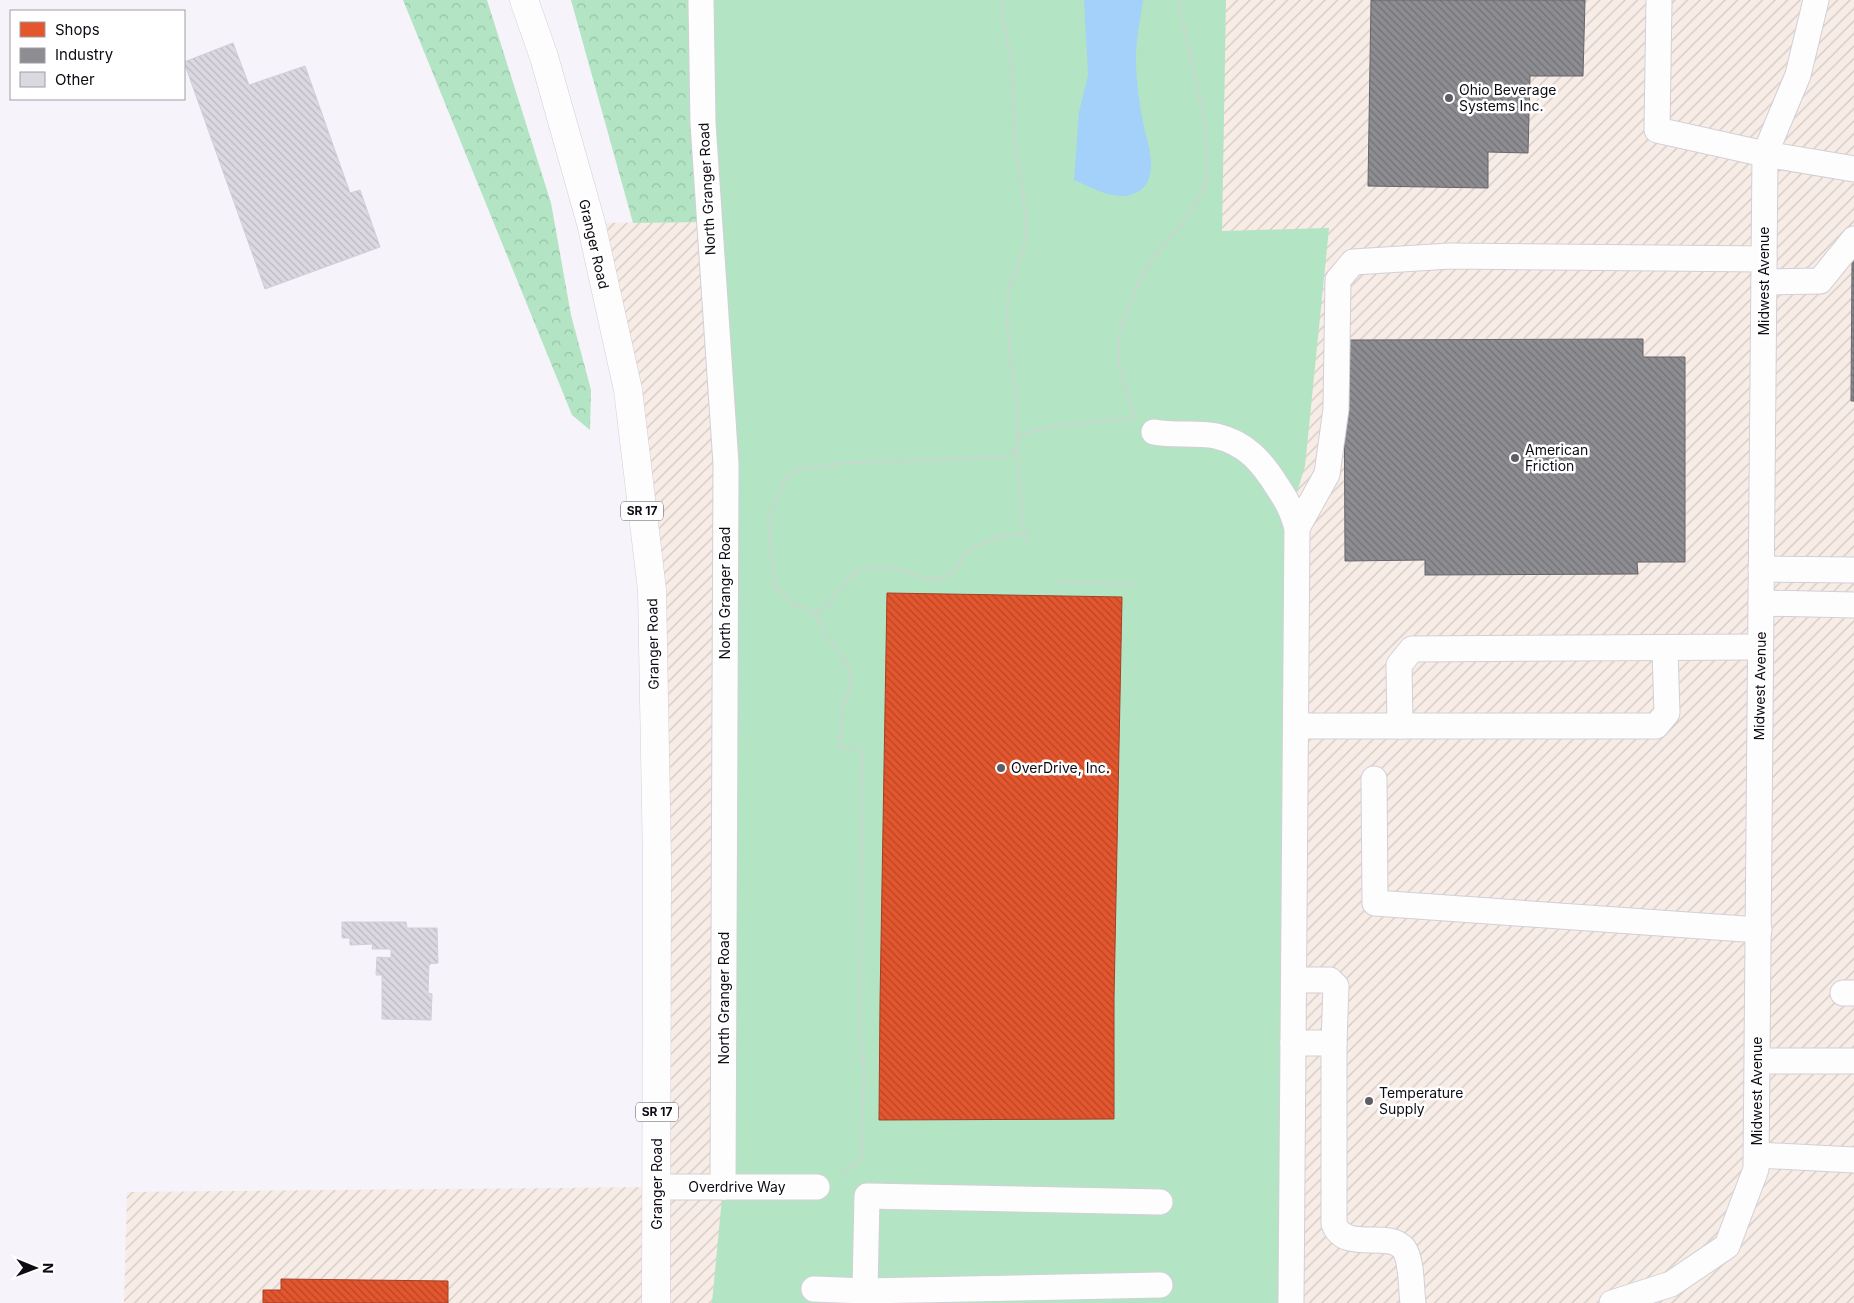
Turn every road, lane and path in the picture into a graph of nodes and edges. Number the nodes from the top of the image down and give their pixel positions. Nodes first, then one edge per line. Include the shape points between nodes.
1 (524, 0) edge
2 (701, 0) edge
3 (1002, 0) edge
4 (1180, 0) edge
5 (1659, 0) edge
6 (1816, 0) edge
7 (1765, 154) junction
8 (1854, 168) edge
9 (1854, 239) edge
10 (1764, 271) junction
11 (1142, 425) junction
12 (1018, 435) junction
13 (1017, 448) junction
14 (1297, 528) junction
15 (1026, 534) junction
16 (1025, 542) dead end
17 (1761, 569) junction
18 (1854, 570) edge
19 (1056, 582) dead end
20 (1135, 584) dead end
21 (1761, 603) junction
22 (1854, 605) edge
23 (815, 614) junction
24 (1760, 647) junction
25 (1665, 649) junction
26 (1296, 726) junction
27 (1400, 726) junction
28 (1374, 778) dead end
29 (1758, 930) junction
30 (1294, 980) junction
31 (1293, 1043) junction
32 (1334, 1043) junction
33 (1758, 1061) junction
34 (1854, 1061) edge
35 (1757, 1154) junction
36 (1854, 1160) edge
37 (657, 1187) junction
38 (723, 1187) junction
39 (817, 1187) joint
40 (1160, 1202) dead end
41 (1160, 1285) dead end
42 (814, 1289) dead end
43 (865, 1291) junction
44 (1641, 1298) edge
45 (656, 1303) edge
46 (1291, 1303) edge
47 (1413, 1303) edge
48 (1612, 1303) edge

1 - 37 main road, Granger Road / SR 17 via 544,57 591,224 626,381 652,590 657,861
2 - 38 street, North Granger Road via 703,133 726,464
3 - 12 path via 1012,66 1015,142 1027,224 1024,248 1009,289 1007,316
4 - 11 path via 1204,118 1208,152 1206,186 1187,217 1153,258 1136,288 1121,327 1119,365
5 - 7 street via 1657,130
6 - 7 street, Midwest Avenue via 1798,75
7 - 8 street
7 - 10 street, Midwest Avenue
9 - 10 street via 1820,281
10 - 14 street via 1450,256 1353,262 1338,280 1336,409 1327,474
10 - 17 street, Midwest Avenue
11 - 12 path via 1061,425
11 - 14 street via 1238,443 1264,466 1292,509
12 - 13 path
13 - 15 path
13 - 23 path via 1007,457 843,463 797,470 787,476 768,520 775,586 792,603
14 - 26 street
15 - 16 path
15 - 23 path via 996,537 968,551 950,575 938,580 900,569 867,568 848,579 828,605
17 - 18 street
17 - 21 street, Midwest Avenue
19 - 20 path
21 - 22 street
21 - 24 street, Midwest Avenue
23 - 39 path via 850,671 850,688 842,710 840,747 862,749 860,1032 864,1070 861,1160 847,1172
24 - 25 street
24 - 29 street, Midwest Avenue
25 - 27 street via 1412,649 1399,665
25 - 27 street via 1667,713 1656,726
26 - 27 street
26 - 30 street
28 - 29 street via 1375,903
29 - 33 street, Midwest Avenue
30 - 31 street
30 - 32 street via 1330,980 1336,986
31 - 32 street
31 - 46 street
32 - 47 street via 1334,1224 1346,1238 1394,1243 1404,1249 1409,1263
33 - 34 street
33 - 35 street, Midwest Avenue
35 - 36 street
35 - 44 street, Midwest Avenue via 1756,1169 1727,1246 1671,1284
37 - 38 street, Overdrive Way
37 - 45 main road, Granger Road / SR 17
38 - 39 street, Overdrive Way
40 - 43 street via 867,1196
41 - 43 street
42 - 43 street
44 - 48 street, Midwest Avenue

